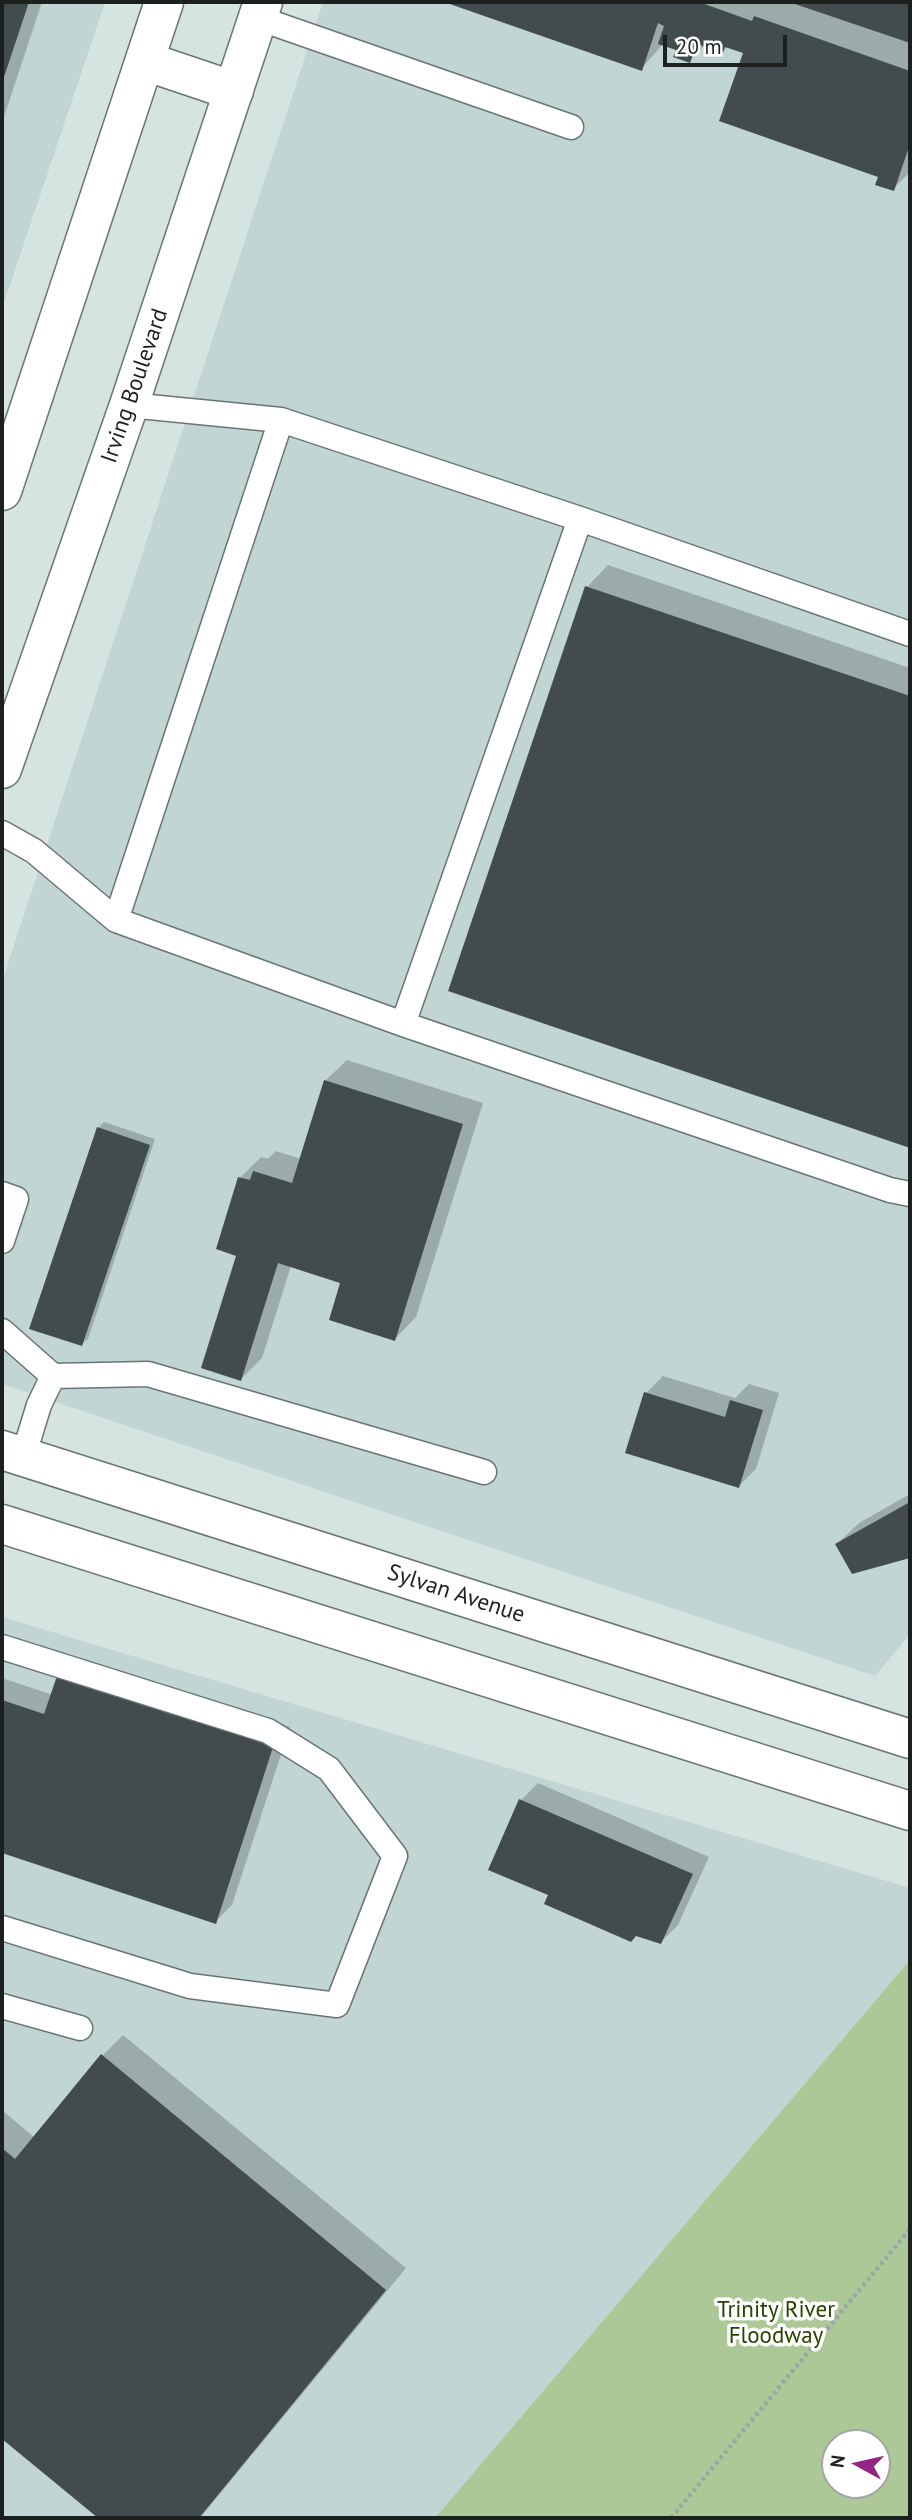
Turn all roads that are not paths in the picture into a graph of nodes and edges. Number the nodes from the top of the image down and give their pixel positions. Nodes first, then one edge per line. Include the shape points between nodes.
1 (164, 2) edge
2 (261, 10) edge
3 (145, 61) junction
4 (234, 91) junction
5 (571, 127) dead end
6 (130, 405) junction
7 (281, 420) junction
8 (2, 491) edge
9 (580, 519) junction
10 (910, 634) edge
11 (2, 769) edge
12 (2, 832) edge
13 (116, 920) junction
14 (403, 1024) junction
15 (2, 1194) edge
16 (910, 1194) edge
17 (2, 1241) edge
18 (2, 1331) edge
19 (53, 1376) junction
20 (12, 1453) edge
21 (484, 1472) dead end
22 (2, 1524) edge
23 (2, 1647) edge
24 (910, 1739) edge
25 (910, 1811) edge
26 (2, 1928) edge
27 (2, 2006) edge
28 (80, 2028) dead end

1 - 3 main road
2 - 4 main road, Irving Boulevard
2 - 5 lane
3 - 4 main road
3 - 8 main road
4 - 6 main road, Irving Boulevard
6 - 7 lane
6 - 11 main road, Irving Boulevard
7 - 9 lane
7 - 13 lane
9 - 10 lane
9 - 14 lane
12 - 13 lane via 34,851
13 - 14 lane
14 - 16 lane
15 - 17 lane via 16,1199
18 - 19 lane
19 - 20 lane
19 - 21 lane via 148,1374
20 - 24 main road, Sylvan Avenue
22 - 25 main road
23 - 26 lane via 268,1731 330,1769 395,1856 337,2005 190,1986
27 - 28 lane

